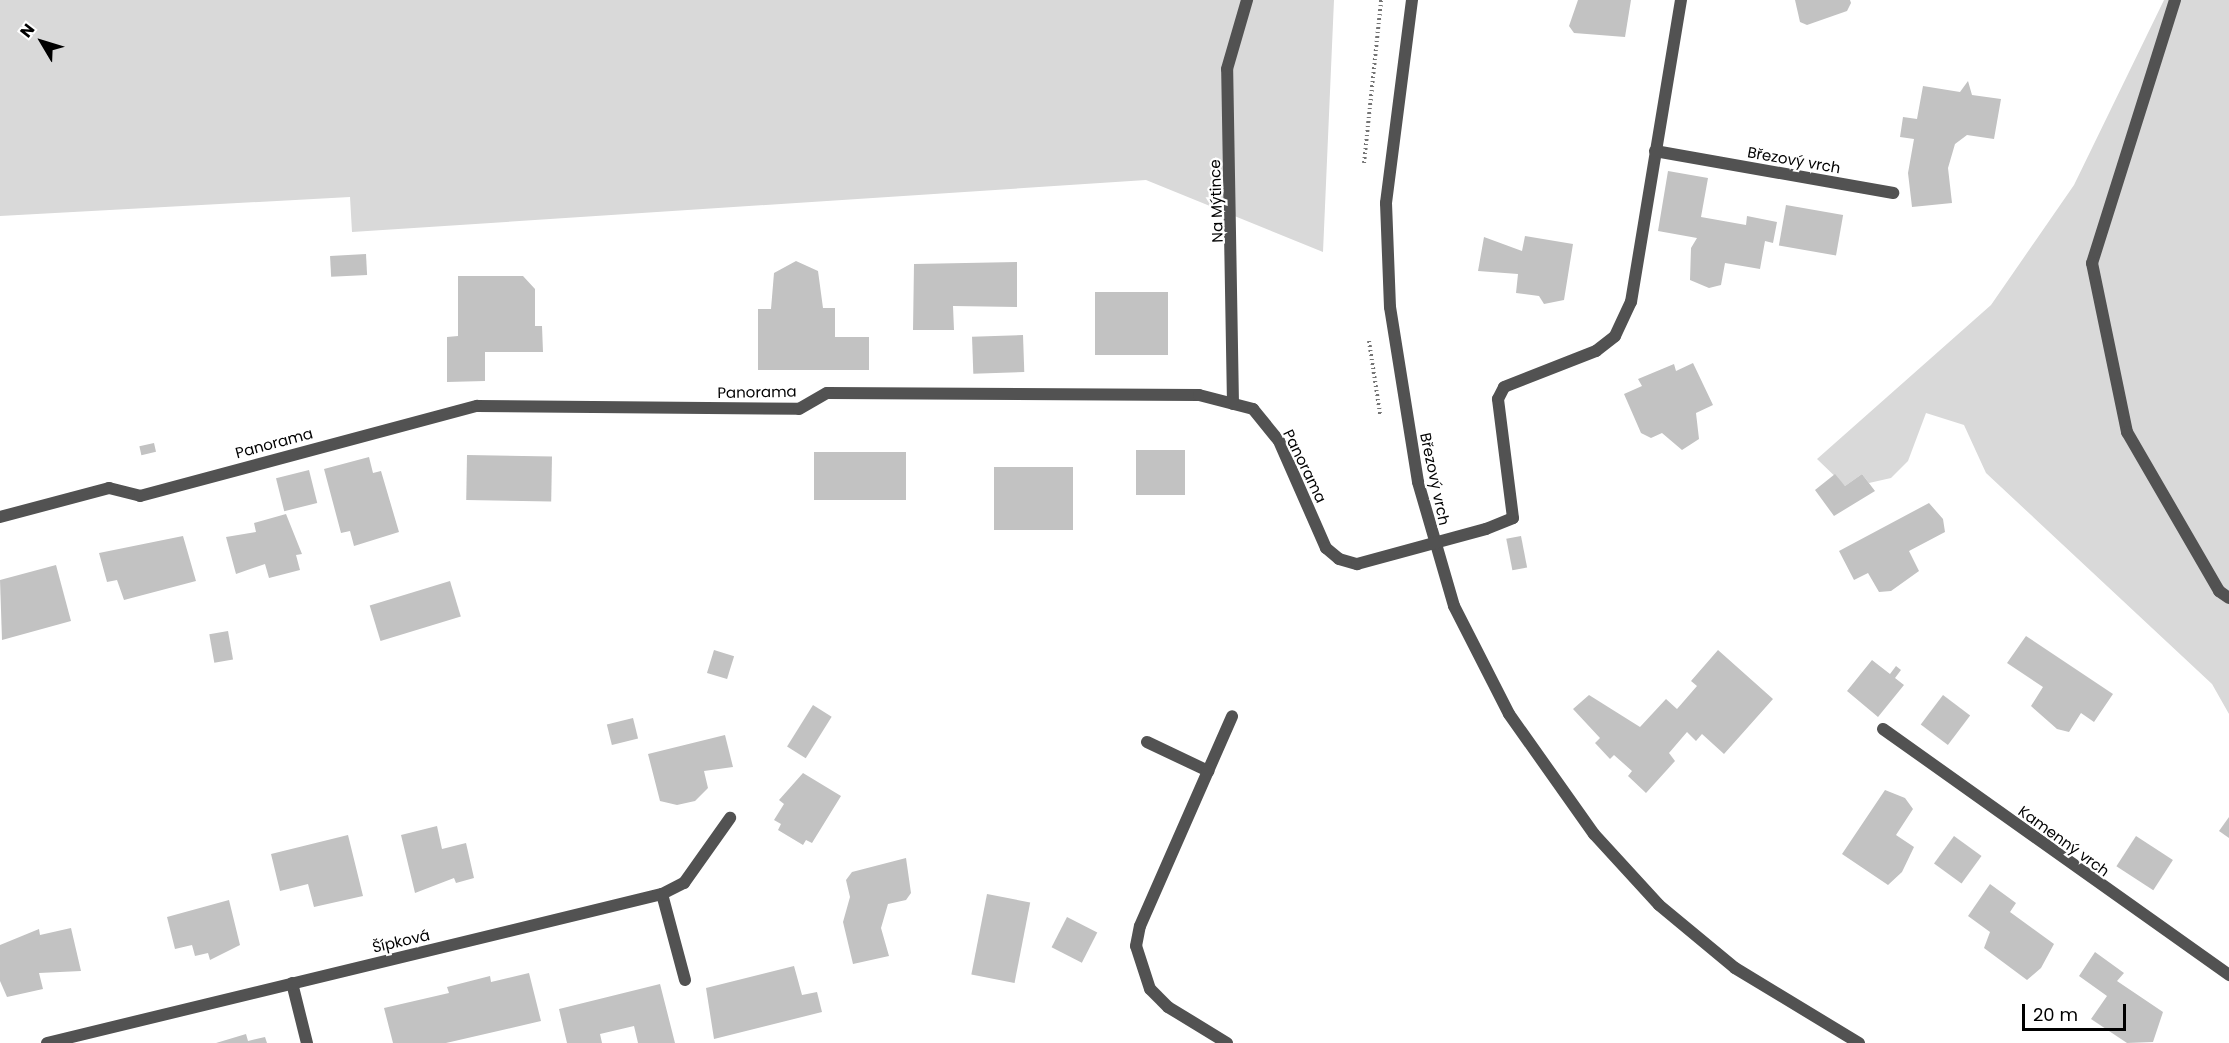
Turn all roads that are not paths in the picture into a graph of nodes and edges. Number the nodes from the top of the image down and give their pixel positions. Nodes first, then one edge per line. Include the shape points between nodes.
1 (1247, 0) edge
2 (1412, 0) edge
3 (1681, 0) edge
4 (2175, 0) edge
5 (1655, 151) junction
6 (1893, 193) dead end
7 (1233, 404) junction
8 (0, 517) edge
9 (1433, 544) junction
10 (2229, 598) edge
11 (1232, 716) dead end
12 (1883, 729) dead end
13 (1147, 742) dead end
14 (1208, 771) junction
15 (730, 818) dead end
16 (662, 894) junction
17 (2229, 975) edge
18 (685, 980) dead end
19 (292, 982) junction
20 (47, 1043) edge
21 (307, 1043) edge
22 (1227, 1043) edge
23 (1859, 1043) edge

1 - 7 street, Na Mýtince via 1227,69
2 - 9 street, Březový vrch via 1386,203 1390,306
3 - 5 street, Březový vrch
4 - 10 street via 2092,263 2127,432 2219,591
5 - 6 street, Březový vrch
5 - 9 street, Březový vrch via 1631,302 1615,336 1577,361 1515,380 1498,399 1513,518
7 - 8 street, Panorama via 1199,395 827,393 799,409 477,406 140,495 109,488
7 - 9 street, Panorama via 1253,409 1279,441 1326,548 1339,559 1357,564
9 - 23 street via 1454,606 1509,714 1594,834 1659,905 1735,968
11 - 14 street
12 - 17 street, Kamenný vrch
13 - 14 street
14 - 22 street via 1140,926 1136,946 1150,989 1168,1007
15 - 16 street, Šípková via 684,883
16 - 18 street
16 - 19 street, Šípková
19 - 20 street, Šípková
19 - 21 street

